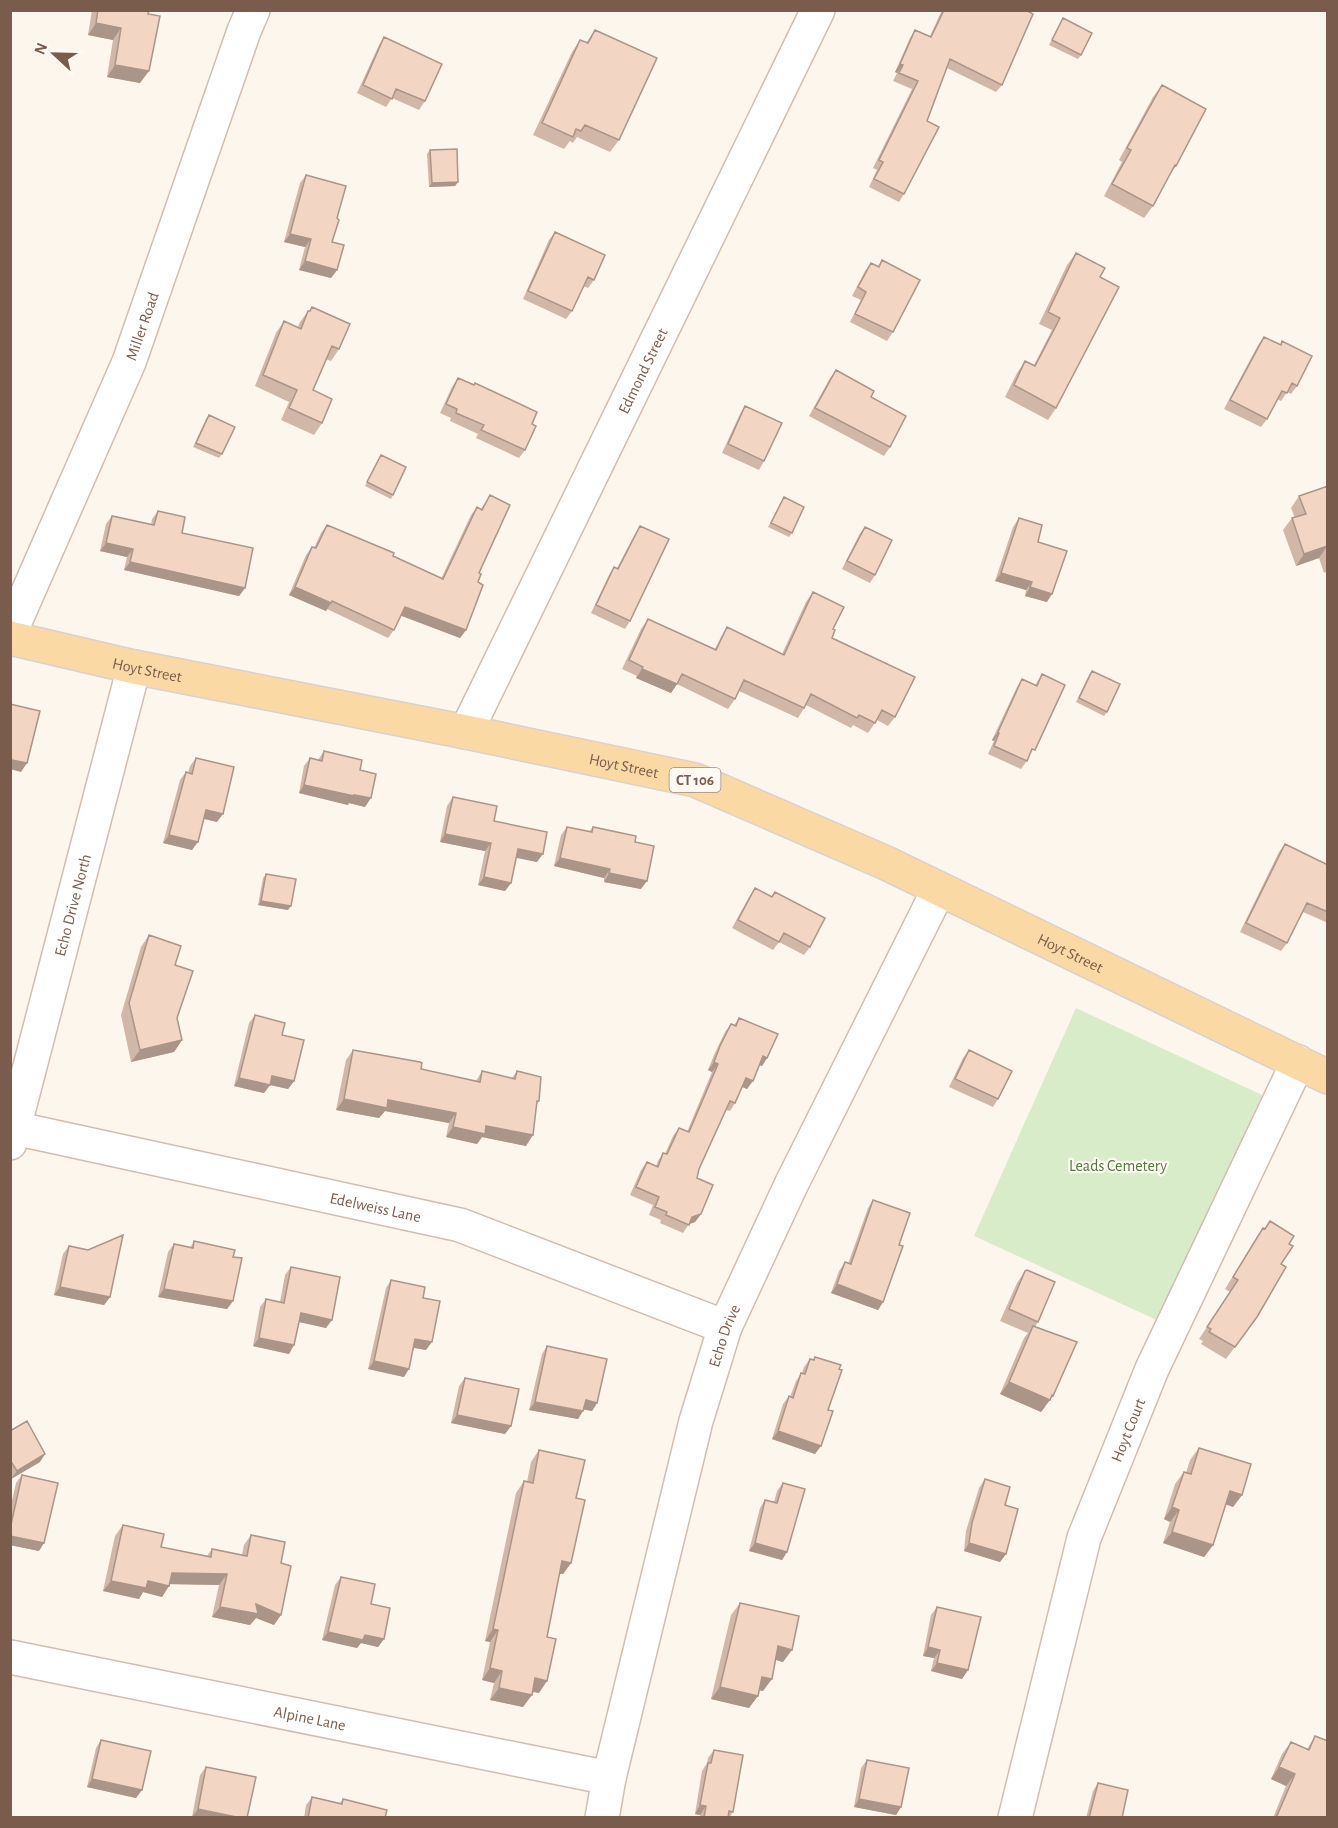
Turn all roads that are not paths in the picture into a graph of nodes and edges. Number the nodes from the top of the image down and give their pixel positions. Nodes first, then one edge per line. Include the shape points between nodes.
1 (253, 10) edge
2 (818, 10) edge
3 (10, 633) edge
4 (10, 638) edge
5 (134, 667) junction
6 (466, 732) junction
7 (939, 889) junction
8 (1298, 1062) junction
9 (1328, 1077) edge
10 (12, 1136) edge
11 (725, 1327) junction
12 (10, 1657) edge
13 (609, 1778) junction
14 (602, 1818) edge
15 (1015, 1818) edge

1 - 3 street, Miller Road via 129,362
2 - 6 street, Edmond Street
4 - 5 main road, Hoyt Street / CT 106
5 - 6 main road, Hoyt Street / CT 106
5 - 10 street, Echo Drive North
6 - 7 main road, Hoyt Street / CT 106 via 695,780
7 - 8 main road, Hoyt Street / CT 106
7 - 11 street, Echo Drive via 791,1185
8 - 9 main road, Hoyt Street / CT 106
8 - 15 street, Hoyt Court via 1152,1369 1084,1538
10 - 11 street, Edelweiss Lane via 460,1226
11 - 13 street, Echo Drive via 696,1421
12 - 13 street, Alpine Lane
13 - 14 street, Echo Drive

